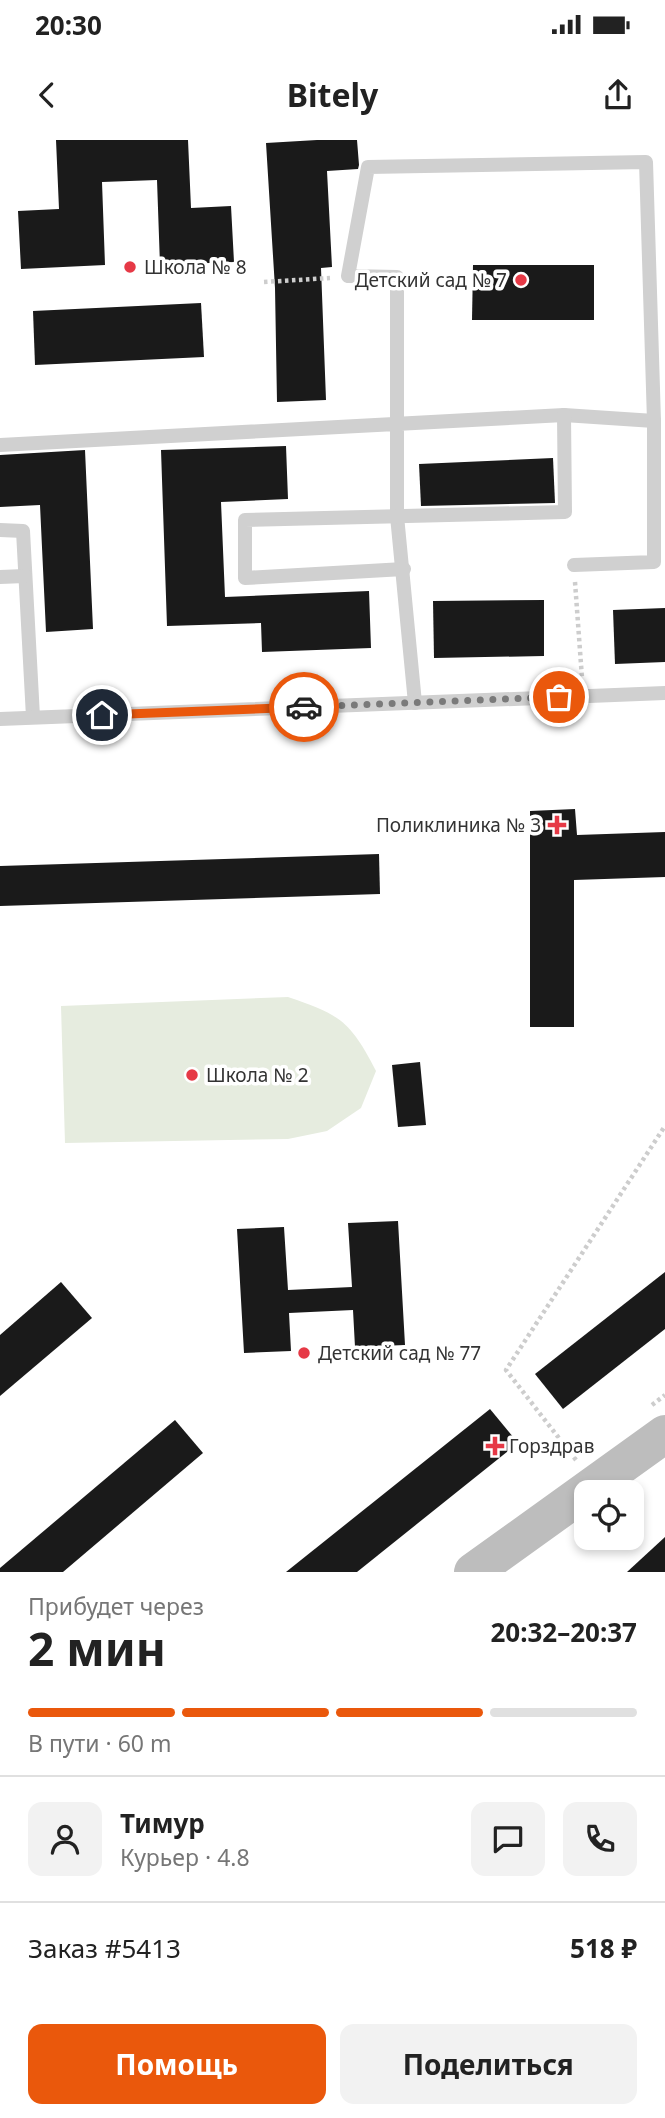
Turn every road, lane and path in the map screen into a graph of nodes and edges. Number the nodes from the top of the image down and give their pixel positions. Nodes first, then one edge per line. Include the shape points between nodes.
1 (348, 276) junction
2 (264, 282) dead end
3 (565, 415) junction
4 (654, 421) junction
5 (397, 424) junction
6 (0, 445) edge
7 (397, 516) junction
8 (0, 530) edge
9 (574, 565) joint
10 (404, 569) junction
11 (25, 576) junction
12 (0, 577) edge
13 (665, 693) edge
14 (584, 696) junction
15 (415, 703) junction
16 (33, 718) junction
17 (0, 719) edge
18 (665, 1126) edge
19 (665, 1434) edge
20 (578, 1462) dead end
21 (494, 1561) edge

1 - 2 path
1 - 4 lane via 368,167 646,162
1 - 5 lane via 397,277
3 - 4 lane
3 - 5 lane
3 - 7 lane via 565,512
4 - 9 lane via 654,562
5 - 6 lane
5 - 7 lane
7 - 10 lane
7 - 10 lane via 245,520 245,578
8 - 11 lane via 23,531
9 - 14 path
10 - 15 lane
11 - 12 lane
11 - 16 lane
13 - 14 lane
14 - 15 lane
15 - 16 lane
16 - 17 lane
18 - 20 path via 506,1370
19 - 21 street

